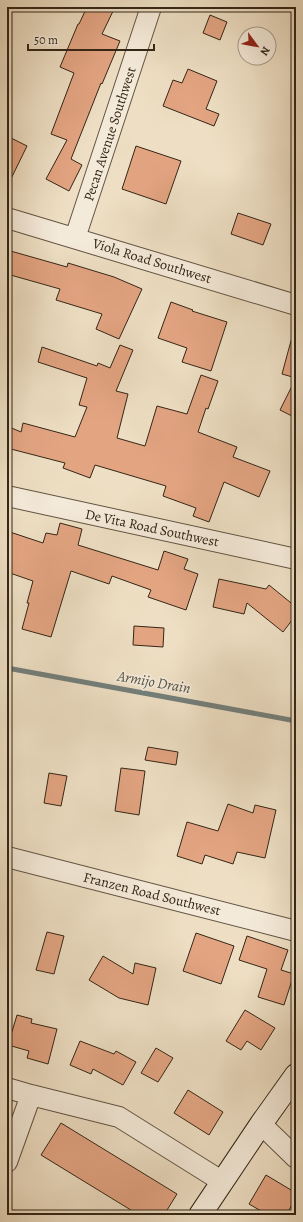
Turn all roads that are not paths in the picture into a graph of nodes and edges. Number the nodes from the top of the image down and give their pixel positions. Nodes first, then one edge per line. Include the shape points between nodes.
1 (151, 7) edge
2 (7, 218) edge
3 (75, 238) junction
4 (296, 305) edge
5 (7, 496) edge
6 (296, 559) edge
7 (7, 858) edge
8 (296, 930) edge
9 (296, 1075) edge
10 (7, 1088) edge
11 (31, 1095) junction
12 (261, 1124) junction
13 (296, 1158) edge
14 (7, 1162) edge
15 (223, 1182) junction
16 (200, 1215) edge

1 - 3 street, Pecan Avenue Southwest
2 - 3 street, Viola Road Southwest
3 - 4 street, Viola Road Southwest
5 - 6 street, De Vita Road Southwest
7 - 8 street, Franzen Road Southwest
9 - 12 street
10 - 11 street
11 - 14 street
11 - 15 street via 119,1117
12 - 13 street
12 - 15 street
15 - 16 street

